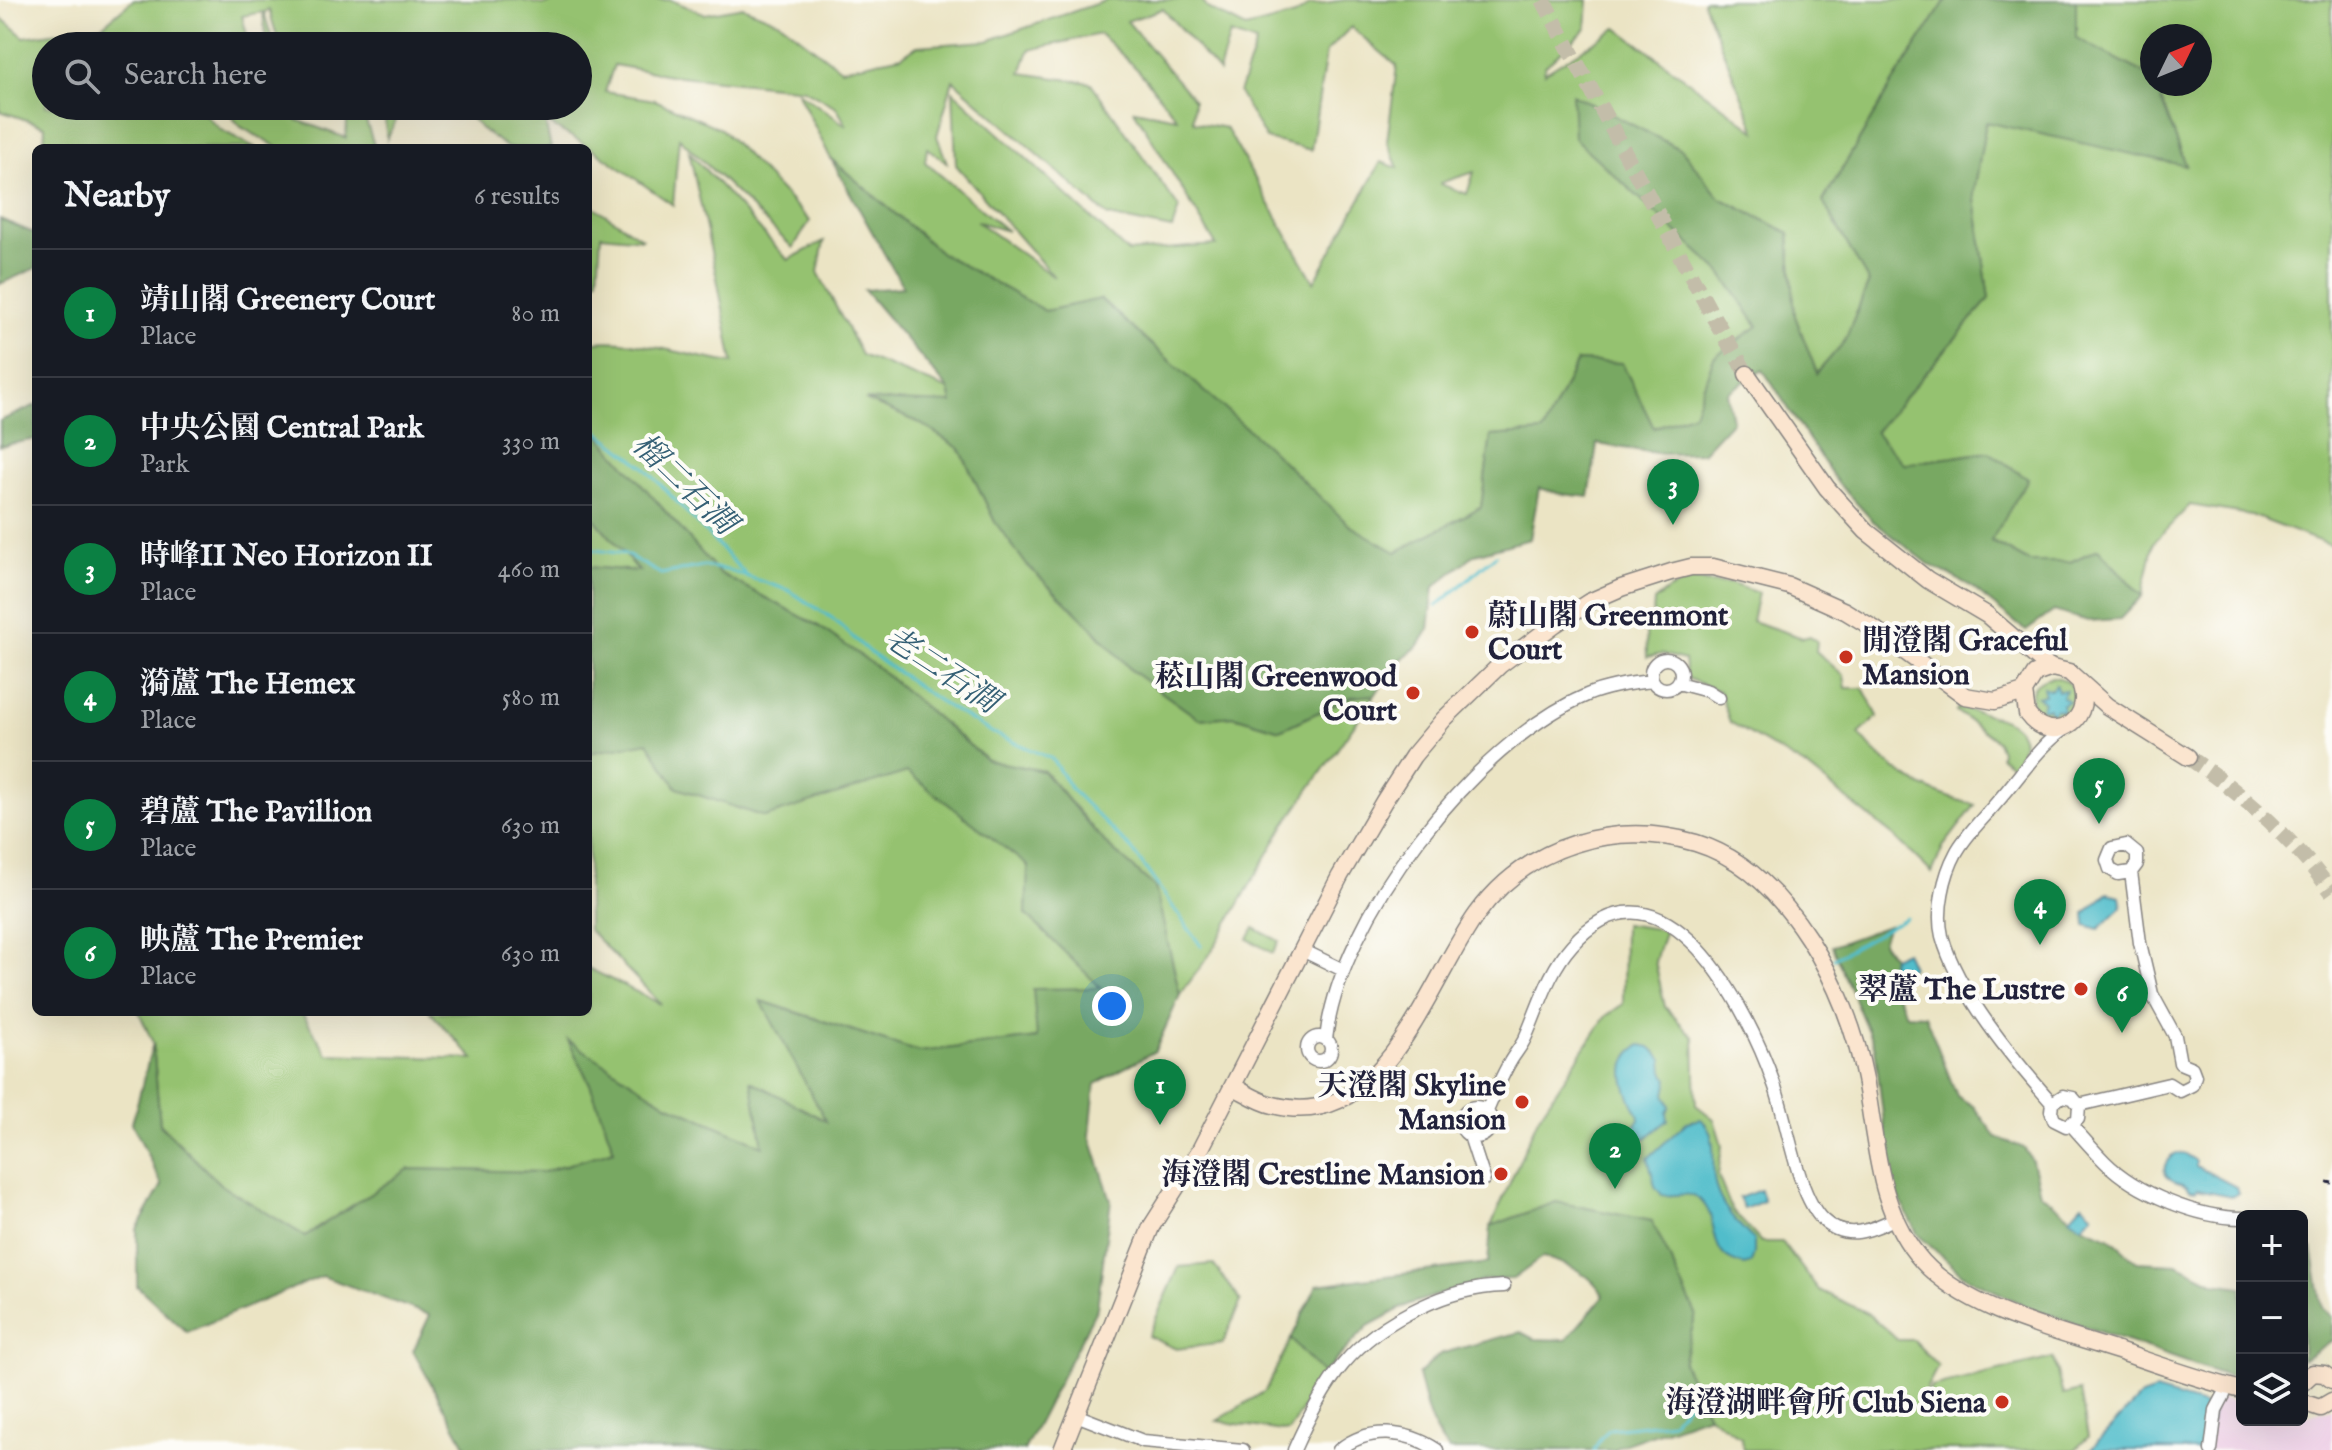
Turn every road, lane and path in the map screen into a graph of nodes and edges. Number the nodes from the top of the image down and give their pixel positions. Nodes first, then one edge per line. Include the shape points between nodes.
1 (1747, 374) tunnel mouth
2 (2015, 640) junction
3 (2052, 668) junction
4 (1653, 681) junction
5 (1678, 683) junction
6 (2081, 686) junction
7 (2025, 688) junction
8 (1719, 698) dead end
9 (1995, 701) junction
10 (2081, 713) junction
11 (2029, 718) junction
12 (2066, 727) junction
13 (2148, 731) junction
14 (2040, 750) junction
15 (2188, 757) tunnel mouth
16 (2131, 872) dead end
17 (1302, 950) junction
18 (1343, 970) junction
19 (1326, 1039) dead end
20 (2180, 1063) junction
21 (2169, 1084) junction
22 (1234, 1087) junction
23 (2052, 1103) junction
24 (2079, 1105) junction
25 (1487, 1111) junction
26 (2071, 1125) junction
27 (1470, 1136) junction
28 (1484, 1179) dead end
29 (2236, 1217) edge
30 (1896, 1218) junction
31 (1504, 1286) dead end
32 (2331, 1377) edge
33 (2308, 1378) edge
34 (2236, 1388) edge
35 (2224, 1395) dead end
36 (2332, 1401) edge
37 (2308, 1403) edge
38 (1076, 1415) junction
39 (1062, 1450) edge
40 (1243, 1450) edge
41 (1294, 1450) edge
42 (1339, 1450) edge
43 (1437, 1450) edge
44 (2211, 1450) edge

1 - 2 street via 1827,488 1866,531
2 - 3 street
2 - 7 street
3 - 6 street via 2069,672
3 - 7 street via 2035,674
4 - 5 street via 1665,689
4 - 5 street via 1653,667 1669,660 1679,669
4 - 18 street via 1609,687 1568,704 1477,775 1408,855 1372,910
5 - 8 street
6 - 10 street
6 - 13 street
7 - 9 street
7 - 11 street
9 - 11 street
9 - 17 street via 1950,688 1873,628 1789,586 1713,567 1691,567 1621,588 1547,629 1444,719 1384,801
10 - 12 street
10 - 13 street
11 - 12 street via 2046,728
11 - 14 street
12 - 14 street
13 - 15 street
14 - 23 street via 1955,854 1940,915 1951,959 1978,1007
16 - 20 street via 2152,994 2175,1036
17 - 18 street
17 - 22 street
18 - 19 street
20 - 21 street via 2169,1070
20 - 21 street via 2194,1072 2192,1085 2180,1091
21 - 24 street
22 - 30 street via 1274,1106 1306,1108 1343,1099 1385,1064 1475,917 1522,870 1553,851 1595,837 1634,833 1677,840 1718,852 1753,875 1784,906 1817,953 1854,1039 1879,1171
22 - 38 street via 1151,1227
23 - 24 street via 2068,1096
23 - 26 street via 2054,1120
24 - 26 street via 2080,1115
25 - 27 street via 1487,1132
25 - 27 street via 1474,1106 1462,1115 1461,1125
25 - 30 street via 1526,1037 1546,984 1573,945 1596,923 1641,914 1687,936 1732,992 1774,1082 1803,1182 1818,1214 1837,1229 1854,1233
26 - 29 street via 2107,1164 2153,1194 2190,1211
27 - 28 street
30 - 34 street via 1922,1261 1970,1297
31 - 41 street via 1442,1297 1370,1335 1332,1378
32 - 33 street via 2313,1373
35 - 44 street via 2216,1410
36 - 37 street via 2320,1408
38 - 39 street
38 - 40 street via 1143,1441
42 - 43 street via 1358,1438 1382,1433 1414,1438

